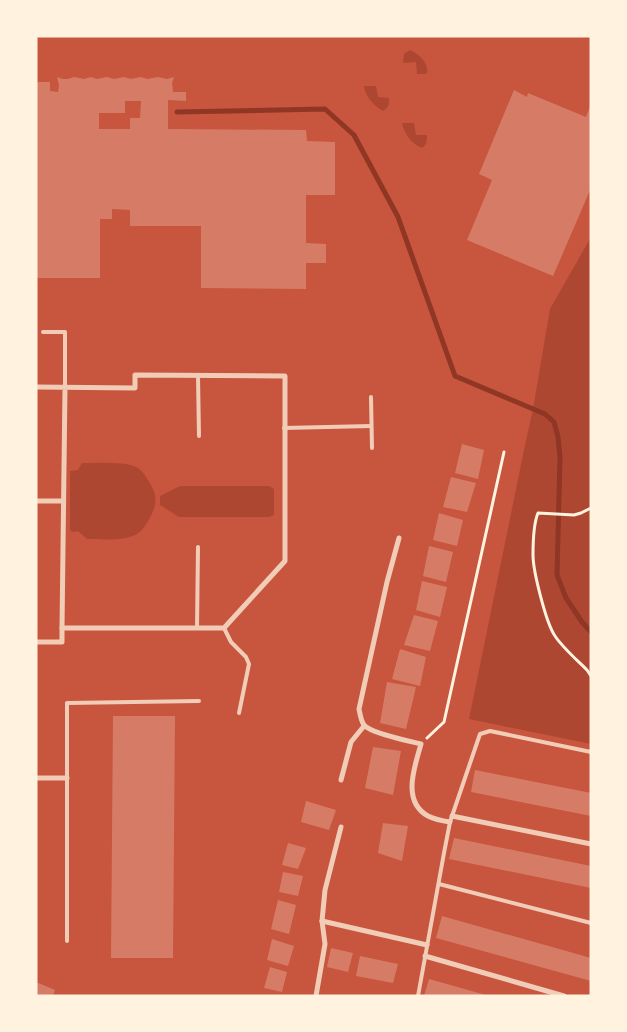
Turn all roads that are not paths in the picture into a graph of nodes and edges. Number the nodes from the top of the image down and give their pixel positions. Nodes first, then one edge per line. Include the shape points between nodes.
1 (43, 332) dead end
2 (198, 376) junction
3 (36, 387) edge
4 (66, 388) junction
5 (371, 397) dead end
6 (371, 426) junction
7 (284, 428) junction
8 (199, 436) dead end
9 (372, 448) dead end
10 (36, 501) edge
11 (63, 501) junction
12 (399, 538) dead end
13 (198, 547) dead end
14 (62, 628) junction
15 (197, 628) junction
16 (224, 628) junction
17 (36, 642) edge
18 (199, 701) dead end
19 (239, 713) dead end
20 (364, 726) junction
21 (591, 752) edge
22 (36, 778) edge
23 (67, 778) junction
24 (341, 780) dead end
25 (452, 816) junction
26 (450, 822) junction
27 (341, 827) dead end
28 (591, 844) edge
29 (439, 884) junction
30 (322, 921) junction
31 (591, 923) edge
32 (67, 941) dead end
33 (427, 945) junction
34 (425, 956) junction
35 (316, 996) edge
36 (418, 996) edge
37 (564, 996) edge

1 - 4 lane via 65,332
2 - 4 street via 135,375 135,388
2 - 7 street via 284,376
2 - 8 lane
3 - 4 street
4 - 11 street
5 - 6 lane
6 - 7 lane
6 - 9 lane
7 - 16 street via 286,561
10 - 11 street
11 - 14 street
12 - 20 street via 359,709
13 - 15 lane
14 - 15 street
14 - 17 street via 62,642
15 - 16 street
16 - 19 lane via 249,664
18 - 23 lane via 67,703
20 - 24 street via 351,742
20 - 26 street via 421,744 413,778 414,801 426,815
21 - 25 lane via 490,731 480,734
22 - 23 street
23 - 32 lane
25 - 26 lane
25 - 28 street
26 - 29 lane
27 - 30 street
29 - 31 lane
29 - 33 lane
30 - 33 street
30 - 35 street via 325,944
33 - 34 lane
34 - 36 lane
34 - 37 street

